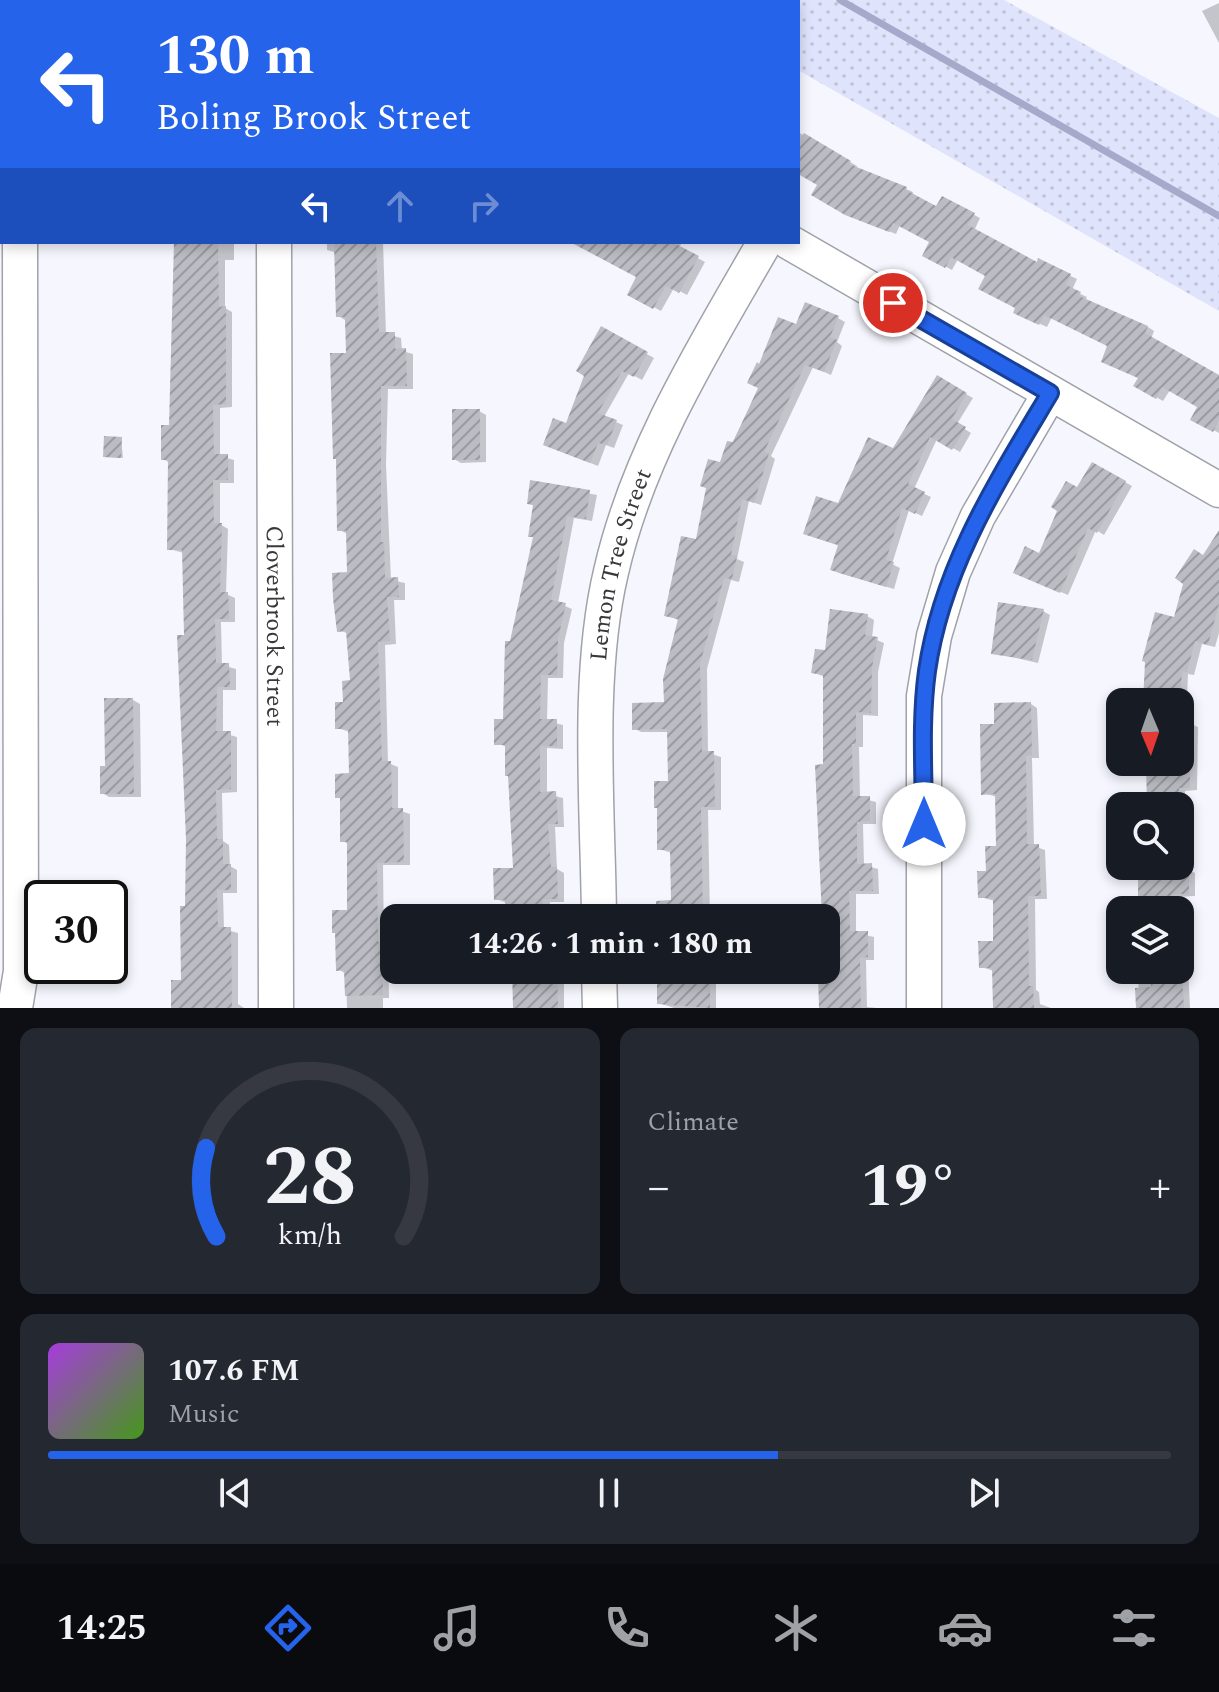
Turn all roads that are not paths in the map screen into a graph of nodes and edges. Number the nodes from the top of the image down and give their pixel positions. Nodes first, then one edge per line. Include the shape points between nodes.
1 (20, 244) edge
2 (274, 244) edge
3 (764, 244) edge
4 (792, 244) edge
5 (1050, 393) junction
6 (1219, 490) edge
7 (599, 904) edge
8 (599, 984) edge
9 (15, 1008) edge
10 (276, 1008) edge
11 (600, 1008) edge
12 (924, 1008) edge

1 - 9 street via 21,971
2 - 10 street, Cloverbrook Street
3 - 7 street, Lemon Tree Street via 665,423 610,572 600,665
4 - 5 street
5 - 6 street
5 - 12 street via 978,516 953,572 934,636 924,696
8 - 11 street

